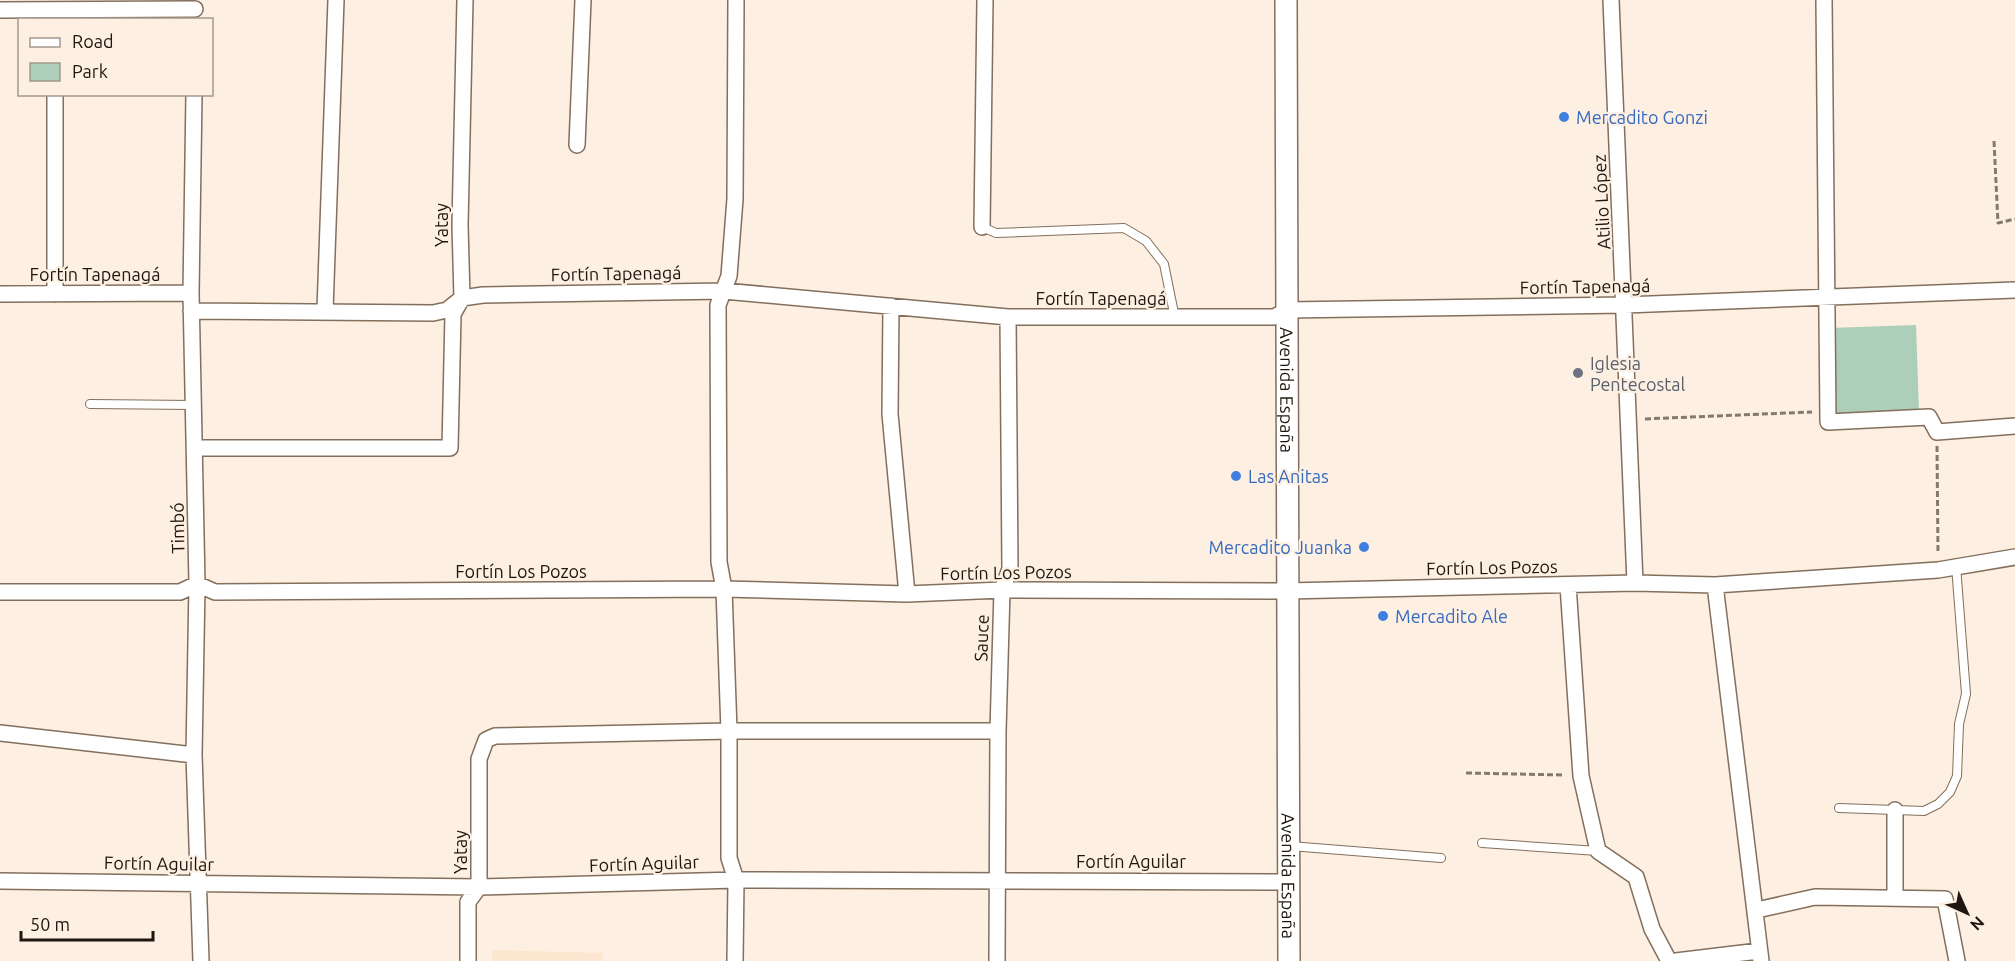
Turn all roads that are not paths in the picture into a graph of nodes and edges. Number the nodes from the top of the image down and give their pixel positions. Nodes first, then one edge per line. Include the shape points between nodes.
1 (336, 0) edge
2 (465, 0) edge
3 (583, 0) edge
4 (736, 0) edge
5 (985, 0) edge
6 (1286, 0) edge
7 (1611, 0) edge
8 (1824, 0) edge
9 (195, 9) edge
10 (0, 10) edge
11 (54, 10) edge
12 (55, 96) edge
13 (194, 96) edge
14 (577, 145) dead end
15 (982, 227) joint
16 (2015, 290) edge
17 (724, 291) junction
18 (191, 293) junction
19 (0, 294) edge
20 (55, 294) junction
21 (462, 298) junction
22 (1826, 298) junction
23 (1625, 305) junction
24 (891, 306) junction
25 (191, 310) junction
26 (325, 310) junction
27 (1287, 310) junction
28 (1008, 317) junction
29 (1175, 318) junction
30 (90, 404) dead end
31 (193, 405) junction
32 (2015, 426) edge
33 (195, 448) junction
34 (2015, 557) edge
35 (1955, 565) junction
36 (1635, 583) junction
37 (197, 584) junction
38 (1568, 585) junction
39 (1715, 585) junction
40 (724, 589) junction
41 (1002, 590) junction
42 (1287, 591) junction
43 (0, 592) edge
44 (907, 594) junction
45 (729, 730) junction
46 (998, 731) junction
47 (0, 733) edge
48 (194, 755) junction
49 (1839, 808) dead end
50 (1895, 810) junction
51 (1482, 843) dead end
52 (1289, 846) junction
53 (1598, 851) junction
54 (1441, 858) dead end
55 (736, 880) junction
56 (999, 880) junction
57 (0, 881) edge
58 (1289, 882) junction
59 (198, 883) junction
60 (479, 887) junction
61 (1895, 897) junction
62 (1757, 910) junction
63 (1760, 956) edge
64 (201, 961) edge
65 (468, 961) edge
66 (735, 961) edge
67 (997, 961) edge
68 (1290, 961) edge
69 (1668, 961) edge
70 (1676, 961) edge
71 (1958, 961) edge

1 - 26 street
2 - 21 street, Yatay
3 - 14 street
4 - 17 street via 735,199 729,276
5 - 15 street
6 - 27 main road, Avenida España
7 - 23 street, Atilio López
8 - 22 street
9 - 11 street
10 - 11 street
12 - 20 street
13 - 18 street, Timbó
15 - 29 lane via 996,233 1124,228 1146,241 1164,264
16 - 22 street, Fortín Tapenagá
17 - 21 street, Fortín Tapenagá via 563,292
17 - 24 street, Fortín Tapenagá
17 - 40 street via 718,305 719,562
18 - 20 street, Fortín Tapenagá
18 - 25 street, Timbó
19 - 20 street, Fortín Tapenagá
21 - 26 street, Fortín Tapenagá via 447,310 433,313
21 - 33 street, Yatay via 453,314 450,448
22 - 23 street, Fortín Tapenagá
22 - 32 street via 1828,422 1929,417 1937,432
23 - 27 street, Fortín Tapenagá
23 - 36 street, Atilio López
24 - 28 street, Fortín Tapenagá
24 - 44 street via 890,414
25 - 26 street, Fortín Tapenagá
25 - 31 street, Timbó
27 - 29 street, Fortín Tapenagá via 1274,317
27 - 42 main road, Avenida España
28 - 29 street, Fortín Tapenagá
28 - 41 street, Sauce via 1010,569
30 - 31 lane
31 - 33 street, Timbó
33 - 37 street, Timbó
34 - 35 street, Fortín Los Pozos
35 - 39 street, Fortín Los Pozos via 1938,570
35 - 50 lane via 1966,694 1959,724 1957,776 1950,792 1938,804 1924,811
36 - 38 street, Fortín Los Pozos
36 - 39 street, Fortín Los Pozos
37 - 40 street, Fortín Los Pozos via 214,591
37 - 43 street, Fortín Los Pozos via 180,592
37 - 48 street, Timbó
38 - 42 street, Fortín Los Pozos
38 - 53 street via 1581,776
39 - 62 street
40 - 44 street, Fortín Los Pozos
40 - 45 street
41 - 42 street, Fortín Los Pozos
41 - 44 street, Fortín Los Pozos
41 - 46 street, Sauce
42 - 52 main road, Avenida España
45 - 46 street
45 - 55 street via 729,858
45 - 60 street, Yatay via 495,736 486,740 479,759
46 - 56 street, Sauce
47 - 48 street
48 - 59 street, Timbó
49 - 50 lane
50 - 61 street
51 - 53 lane
52 - 54 lane
52 - 58 main road, Avenida España
53 - 69 street via 1636,877 1652,929
55 - 56 street, Fortín Aguilar
55 - 60 street, Fortín Aguilar
55 - 66 street
56 - 58 street, Fortín Aguilar
56 - 67 street, Sauce
57 - 59 street, Fortín Aguilar
58 - 68 main road, Avenida España
59 - 60 street, Fortín Aguilar
59 - 64 street, Timbó
60 - 65 street, Yatay via 468,902
61 - 62 street via 1815,897
61 - 71 street via 1945,899
62 - 63 street
63 - 70 street

